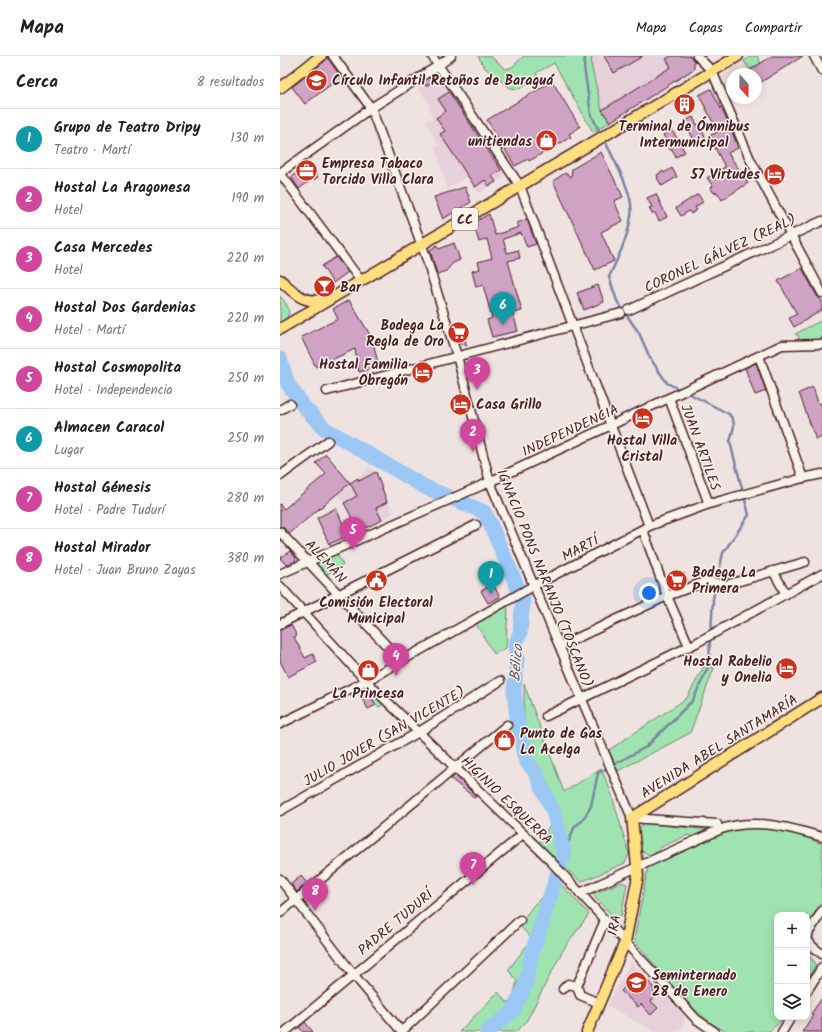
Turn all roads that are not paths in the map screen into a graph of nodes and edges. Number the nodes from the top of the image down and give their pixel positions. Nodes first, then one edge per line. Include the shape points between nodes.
1 (321, 56) edge
2 (333, 56) edge
3 (432, 56) edge
4 (451, 56) edge
5 (697, 56) edge
6 (738, 56) edge
7 (814, 56) edge
8 (438, 66) junction
9 (712, 71) junction
10 (822, 71) edge
11 (280, 88) edge
12 (371, 108) junction
13 (280, 173) edge
14 (520, 186) junction
15 (822, 221) edge
16 (791, 235) junction
17 (422, 244) junction
18 (280, 280) edge
19 (361, 281) junction
20 (822, 293) edge
21 (334, 297) junction
22 (629, 310) dead end
23 (621, 313) dead end
24 (572, 326) junction
25 (280, 329) edge
26 (822, 344) edge
27 (457, 356) junction
28 (759, 356) junction
29 (327, 391) dead end
30 (672, 397) junction
31 (290, 404) dead end
32 (280, 410) edge
33 (610, 426) junction
34 (328, 441) dead end
35 (822, 474) edge
36 (280, 476) edge
37 (802, 478) junction
38 (487, 483) junction
39 (709, 504) junction
40 (476, 525) dead end
41 (646, 528) junction
42 (280, 532) edge
43 (308, 561) junction
44 (805, 562) dead end
45 (773, 571) junction
46 (280, 574) edge
47 (822, 574) edge
48 (280, 586) edge
49 (531, 588) junction
50 (338, 594) junction
51 (786, 594) junction
52 (667, 596) junction
53 (302, 612) junction
54 (280, 624) edge
55 (692, 645) junction
56 (560, 646) junction
57 (401, 661) junction
58 (366, 681) junction
59 (500, 681) dead end
60 (581, 698) junction
61 (822, 698) edge
62 (546, 716) dead end
63 (280, 724) edge
64 (507, 724) dead end
65 (419, 732) junction
66 (455, 768) junction
67 (280, 811) edge
68 (632, 818) junction
69 (717, 824) dead end
70 (523, 834) junction
71 (822, 837) edge
72 (637, 867) junction
73 (280, 879) edge
74 (580, 893) junction
75 (295, 900) junction
76 (822, 912) edge
77 (280, 913) edge
78 (520, 920) dead end
79 (605, 920) junction
80 (625, 942) junction
81 (822, 954) edge
82 (822, 967) edge
83 (353, 974) junction
84 (577, 986) junction
85 (810, 986) edge
86 (563, 989) dead end
87 (599, 1003) junction
88 (789, 1020) edge
89 (285, 1032) edge
90 (401, 1032) edge
91 (587, 1032) edge
92 (714, 1032) edge
93 (782, 1032) edge

1 - 11 main road
2 - 12 street, IGNACIO PONS NARANJO (TOSCANO)
3 - 8 street
4 - 8 street
5 - 9 street
6 - 9 main road, CC
7 - 10 street
8 - 12 street
8 - 14 street
9 - 14 main road, CC
9 - 16 street via 742,143
12 - 13 street
12 - 17 street, IGNACIO PONS NARANJO (TOSCANO)
13 - 19 street
14 - 17 main road, CC
14 - 24 street
15 - 16 street, CORONEL GÁLVEZ (REAL)
16 - 20 street
16 - 22 street, CORONEL GÁLVEZ (REAL)
17 - 19 main road, CC
17 - 27 street, IGNACIO PONS NARANJO (TOSCANO)
18 - 21 main road, CC via 304,299 320,301
19 - 21 main road, CC
21 - 25 main road
23 - 24 street
24 - 27 street
24 - 33 street
26 - 28 street, INDEPENDENCIA via 782,345
27 - 29 street
27 - 38 street, IGNACIO PONS NARANJO (TOSCANO)
28 - 30 street, INDEPENDENCIA
28 - 37 street
30 - 33 street, INDEPENDENCIA
30 - 39 street, JUAN ARTILES
31 - 32 street
33 - 38 street, INDEPENDENCIA
33 - 41 street
34 - 36 street
35 - 37 street, MARTÍ
37 - 39 street, MARTÍ
38 - 43 street, INDEPENDENCIA
38 - 49 street, IGNACIO PONS NARANJO (TOSCANO)
39 - 41 street, MARTÍ
40 - 50 street
41 - 49 street, MARTÍ
41 - 52 street
42 - 43 street, ALEMÁN
43 - 46 street, INDEPENDENCIA
43 - 50 street, ALEMÁN
44 - 45 street
45 - 51 street
45 - 52 street via 726,585 707,581
47 - 51 street
48 - 53 street, HIGINIO ESQUERRA
49 - 56 street, IGNACIO PONS NARANJO (TOSCANO)
49 - 57 street, MARTÍ
50 - 53 street
50 - 57 street, ALEMÁN
51 - 55 street
52 - 55 street
52 - 56 street
53 - 54 street
53 - 58 street, HIGINIO ESQUERRA
55 - 60 street
56 - 60 street, IGNACIO PONS NARANJO (TOSCANO)
57 - 58 street, MARTÍ
58 - 63 street, MARTÍ
58 - 65 street, HIGINIO ESQUERRA
59 - 65 street, JULIO JOVER (SAN VICENTE)
60 - 62 street
60 - 68 street, IGNACIO PONS NARANJO (TOSCANO)
61 - 68 main road, AVENIDA ABEL SANTAMARÍA
64 - 66 street
65 - 66 street, HIGINIO ESQUERRA
65 - 67 street, JULIO JOVER (SAN VICENTE)
66 - 70 street, HIGINIO ESQUERRA
66 - 75 street
68 - 69 street
68 - 72 main road, 1RA
70 - 74 street, HIGINIO ESQUERRA
70 - 83 street, PADRE TUDURÍ
71 - 72 street via 783,826 734,825
72 - 74 street
72 - 80 main road, 1RA via 638,876
73 - 75 street
74 - 79 street, HIGINIO ESQUERRA
75 - 77 street
75 - 83 street
76 - 81 street via 807,939
78 - 90 street
79 - 80 street, HIGINIO ESQUERRA
79 - 84 street
80 - 87 main road, 1RA
80 - 92 street, HIGINIO ESQUERRA via 696,1020
82 - 85 street
83 - 89 street, PADRE TUDURÍ
83 - 90 street
84 - 86 street via 568,984
84 - 87 street via 580,995
87 - 91 main road, 1RA
88 - 93 street

